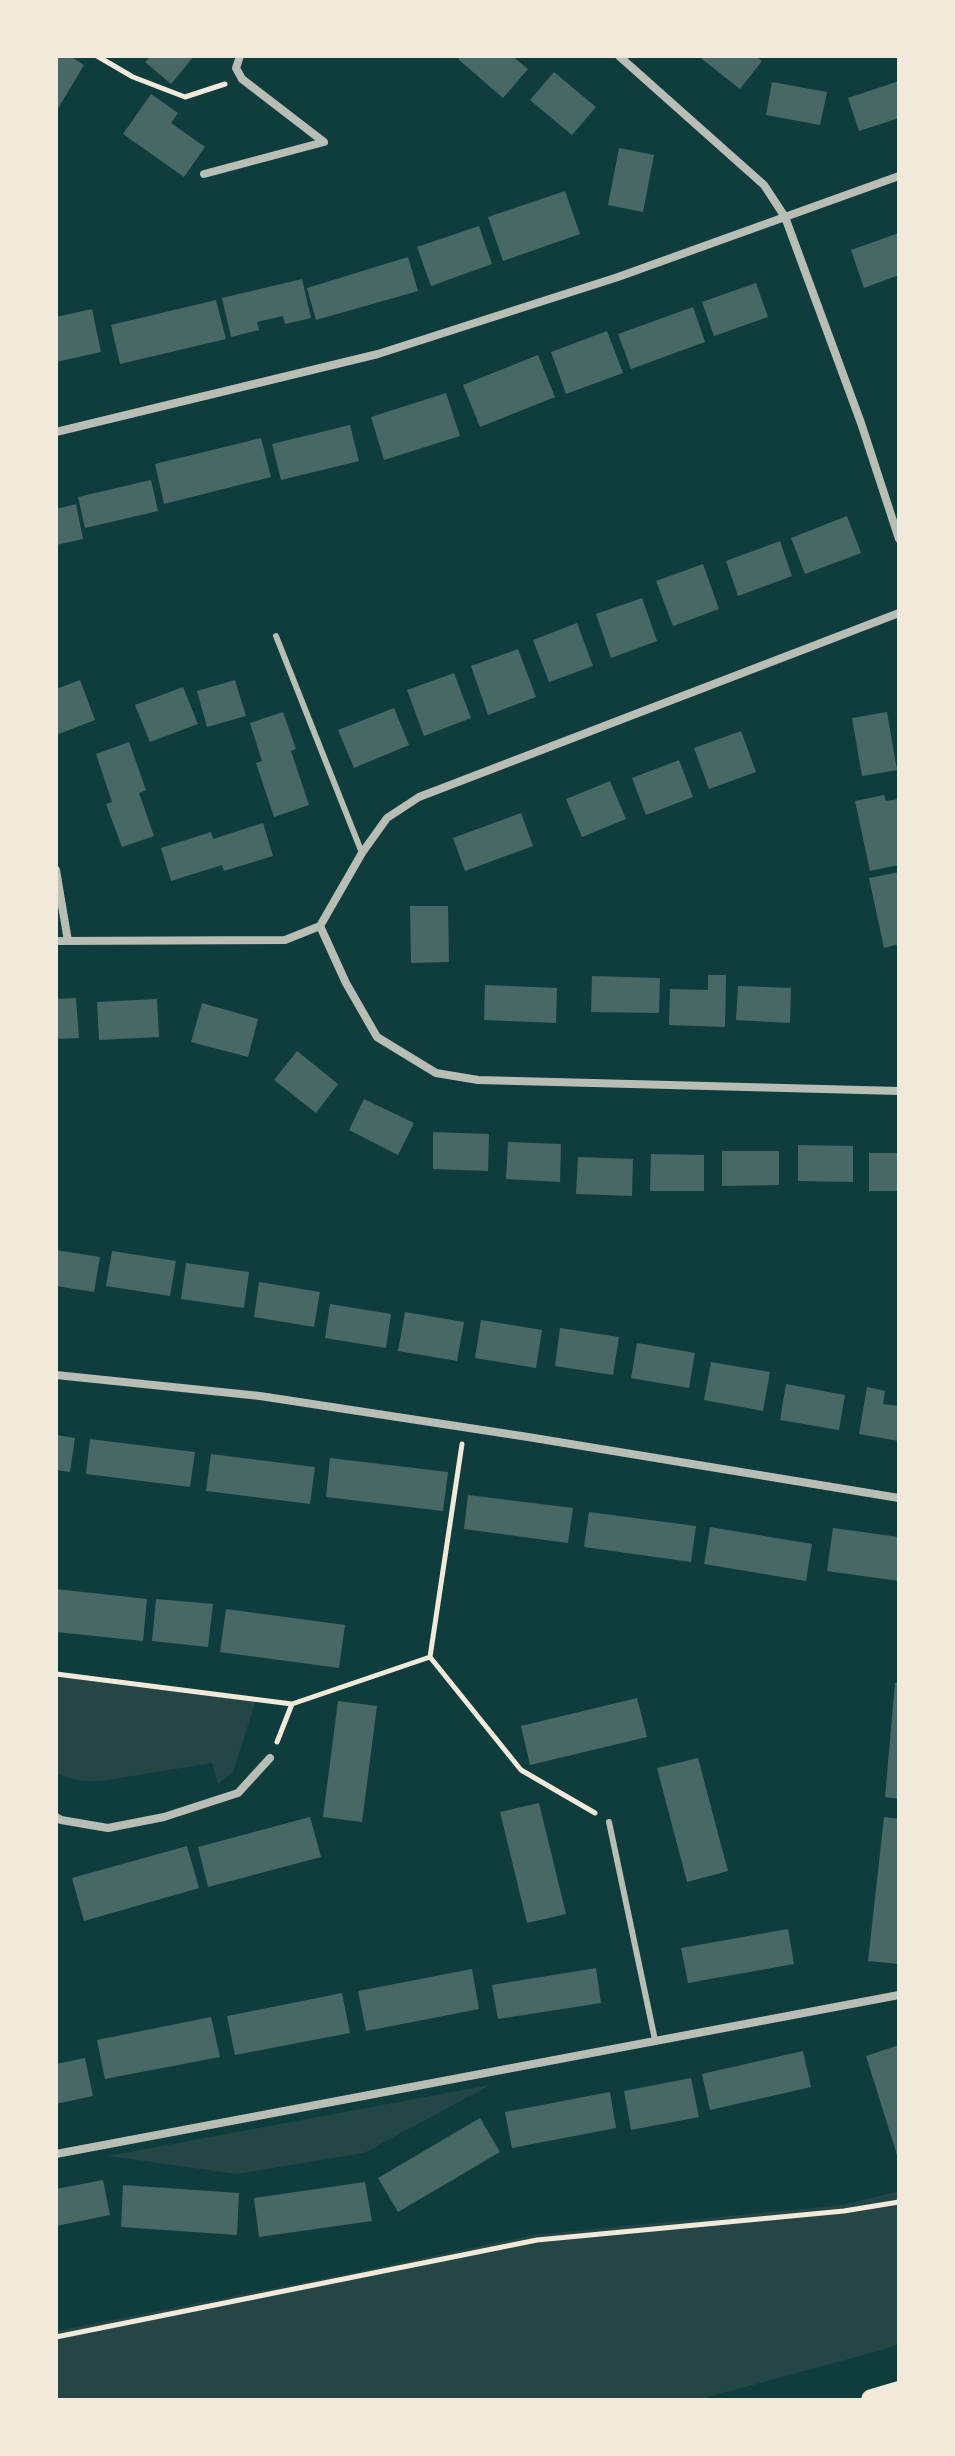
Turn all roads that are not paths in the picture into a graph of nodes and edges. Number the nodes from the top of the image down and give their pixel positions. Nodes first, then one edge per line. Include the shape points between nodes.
1 (240, 56) edge
2 (619, 56) edge
3 (204, 174) dead end
4 (899, 176) edge
5 (785, 217) junction
6 (56, 432) edge
7 (899, 539) edge
8 (899, 613) edge
9 (276, 636) dead end
10 (362, 853) junction
11 (56, 870) edge
12 (320, 926) junction
13 (56, 941) edge
14 (68, 941) junction
15 (899, 1091) edge
16 (56, 1375) edge
17 (899, 1498) edge
18 (270, 1758) road end
19 (56, 1817) edge
20 (609, 1822) road end
21 (899, 1995) edge
22 (655, 2040) junction
23 (56, 2154) edge
24 (899, 2392) edge
25 (872, 2400) edge

1 - 3 street via 236,68 242,79 324,142
2 - 5 street via 764,185
4 - 5 street
5 - 6 street via 378,354
5 - 7 street
8 - 10 street via 419,797 387,818
9 - 10 lane
10 - 12 street
11 - 14 street
12 - 14 street via 285,940
12 - 15 street via 377,1037 436,1073 478,1080
13 - 14 street
16 - 17 street via 260,1396
18 - 19 street via 238,1793 164,1817 108,1828
20 - 22 lane
21 - 22 street
22 - 23 street
24 - 25 highway

